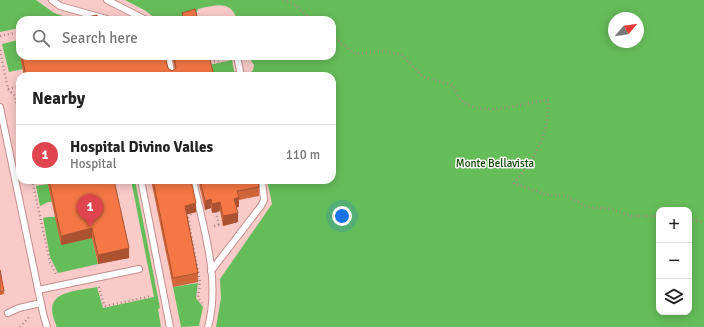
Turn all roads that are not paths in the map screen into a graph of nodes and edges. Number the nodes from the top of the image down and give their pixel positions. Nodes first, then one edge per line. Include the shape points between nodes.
1 (52, 0) edge
2 (107, 0) edge
3 (96, 16) edge
4 (138, 16) edge
5 (169, 60) edge
6 (235, 60) edge
7 (171, 72) edge
8 (240, 72) edge
9 (0, 107) edge
10 (142, 184) edge
11 (194, 184) edge
12 (262, 184) edge
13 (139, 269) dead end
14 (211, 271) junction
15 (38, 290) junction
16 (41, 303) junction
17 (8, 313) dead end
18 (47, 327) edge
19 (170, 327) edge
20 (208, 327) edge

1 - 3 lane via 60,6
2 - 4 lane
5 - 7 lane
6 - 8 lane
9 - 15 lane
10 - 19 lane
11 - 14 lane
12 - 14 lane via 264,200 261,206
13 - 15 lane
14 - 20 lane via 212,307
15 - 16 lane
16 - 17 lane
16 - 18 lane

